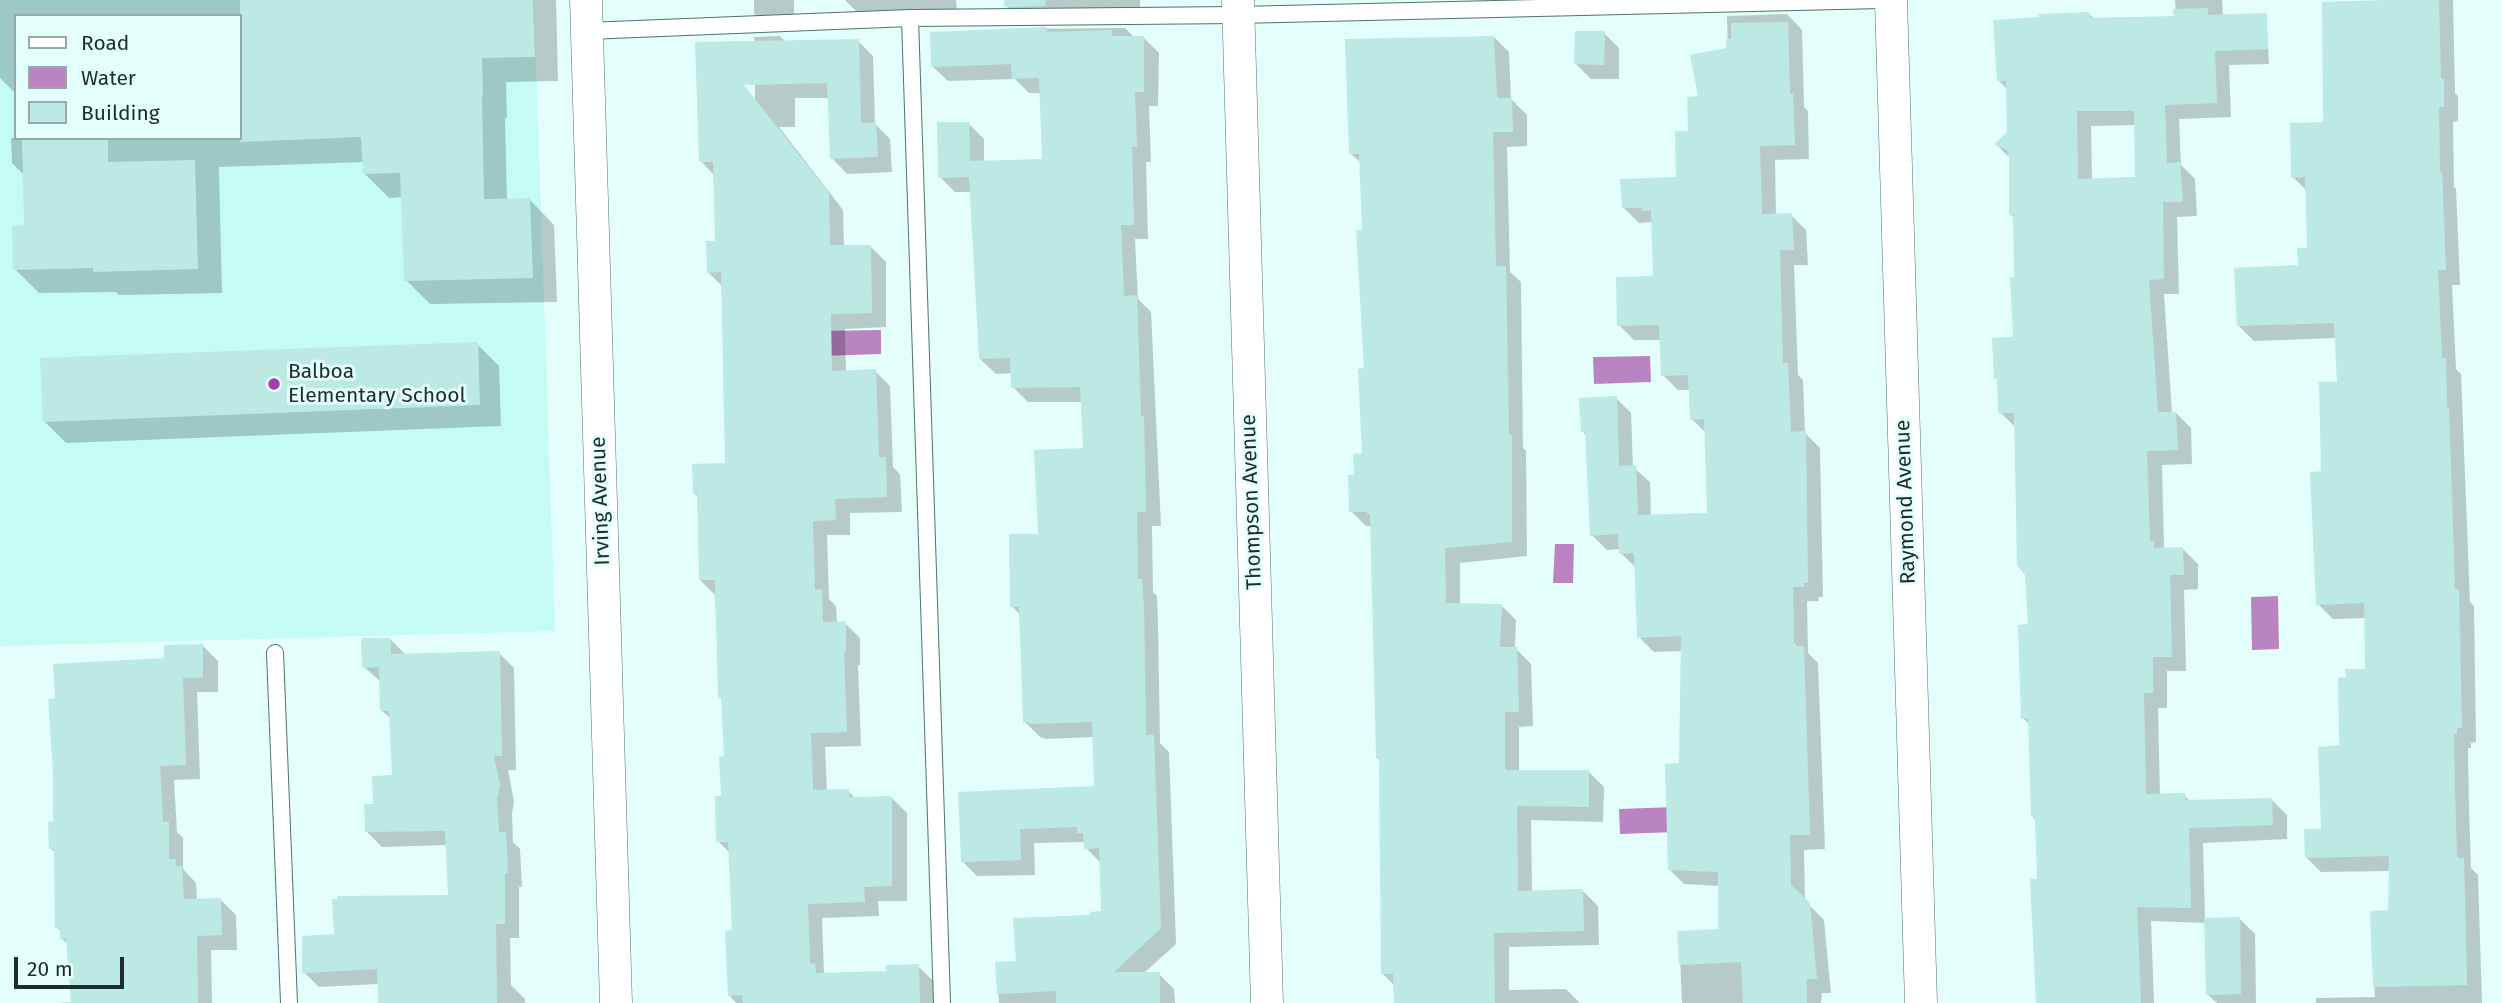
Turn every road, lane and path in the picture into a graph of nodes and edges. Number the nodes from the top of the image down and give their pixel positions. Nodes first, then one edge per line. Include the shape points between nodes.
1 (1881, 0) edge
2 (1891, 0) edge
3 (1238, 8) edge
4 (586, 15) edge
5 (909, 18) junction
6 (275, 653) dead end
7 (289, 1003) edge
8 (616, 1003) edge
9 (942, 1003) edge
10 (1267, 1003) edge
11 (1921, 1003) edge

1 - 3 lane
2 - 11 street, Raymond Avenue
3 - 5 lane
3 - 10 street, Thompson Avenue
4 - 5 lane
4 - 8 street, Irving Avenue
5 - 9 lane
6 - 7 lane

